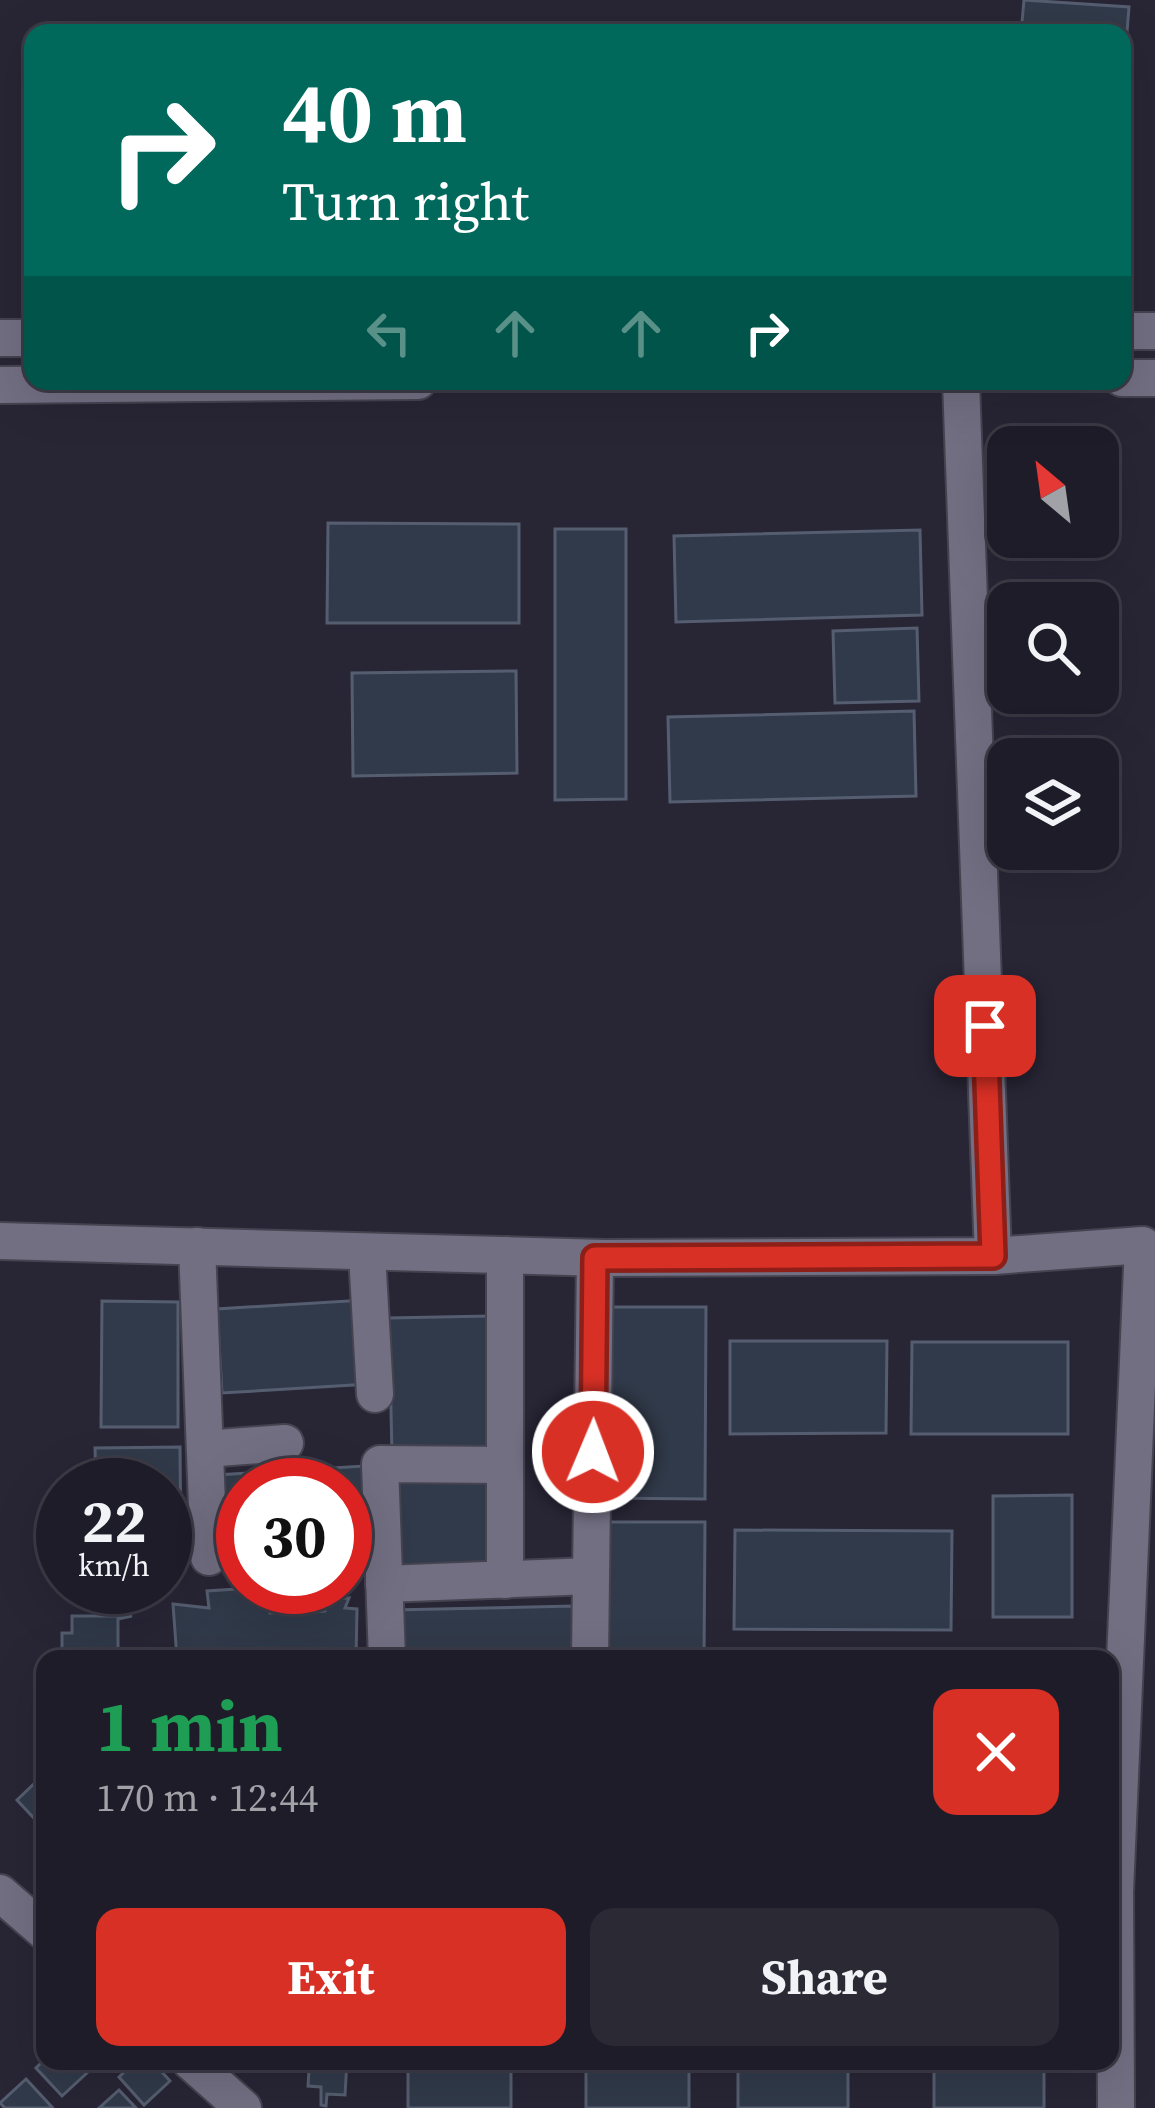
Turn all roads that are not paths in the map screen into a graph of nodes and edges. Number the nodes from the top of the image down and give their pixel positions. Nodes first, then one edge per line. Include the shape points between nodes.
1 (961, 390) edge
2 (0, 1240) edge
3 (197, 1246) junction
4 (367, 1254) junction
5 (505, 1255) junction
6 (993, 1256) junction
7 (595, 1258) junction
8 (374, 1394) dead end
9 (285, 1444) dead end
10 (205, 1449) junction
11 (505, 1465) junction
12 (209, 1557) dead end
13 (591, 1576) junction
14 (505, 1580) junction
15 (384, 1584) junction
16 (387, 1650) edge
17 (590, 1650) edge
18 (1119, 1800) edge
19 (0, 1892) edge
20 (36, 1924) edge
21 (200, 2070) edge
22 (1116, 2070) edge
23 (243, 2108) edge
24 (1116, 2108) edge

1 - 6 street
2 - 3 street
3 - 4 street
3 - 10 street
4 - 5 street
4 - 8 street
5 - 7 street
5 - 11 street
6 - 7 street
6 - 18 street via 1143,1245
7 - 13 street
9 - 10 street
10 - 12 street
11 - 14 street
11 - 15 street via 380,1464
13 - 14 street
13 - 17 street
14 - 15 street
15 - 16 street
19 - 20 street
21 - 23 street
22 - 24 street

